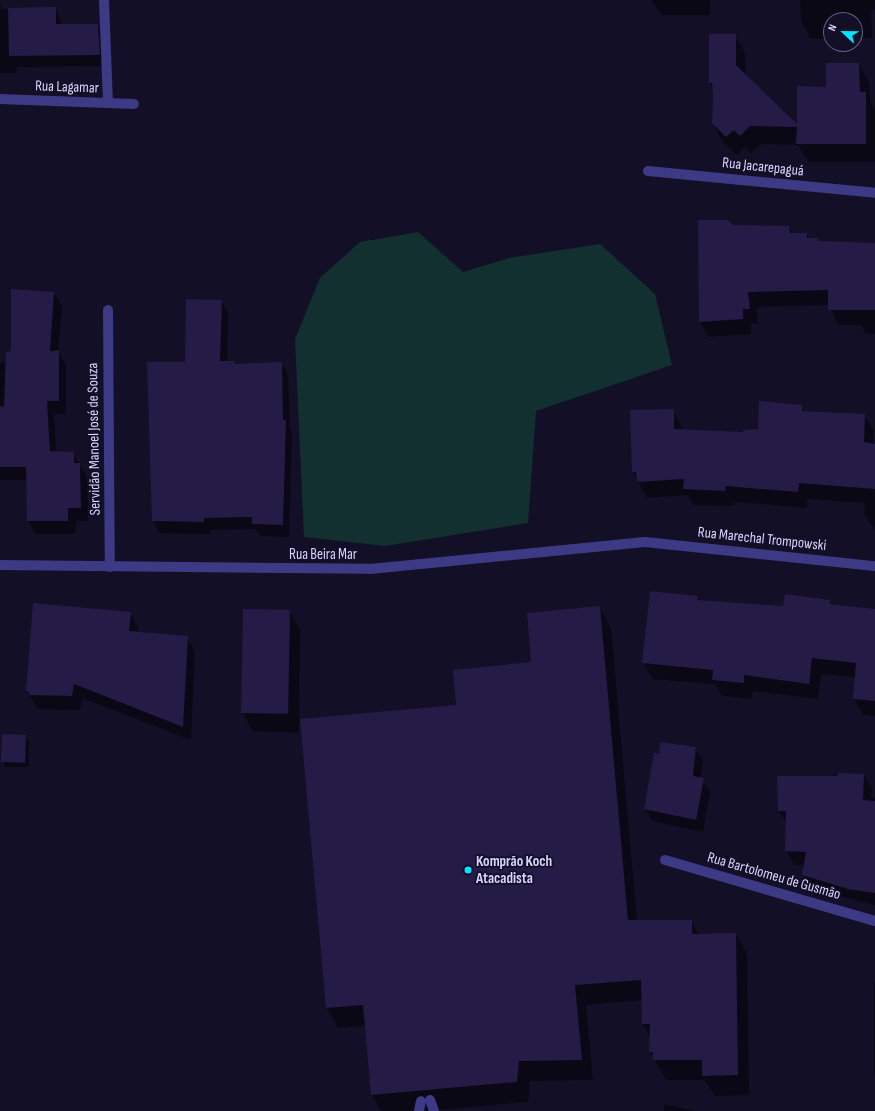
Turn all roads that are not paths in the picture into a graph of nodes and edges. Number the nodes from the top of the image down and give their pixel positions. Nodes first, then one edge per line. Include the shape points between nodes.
1 (104, 0) edge
2 (0, 99) edge
3 (108, 103) junction
4 (134, 104) dead end
5 (648, 171) dead end
6 (875, 193) edge
7 (108, 310) dead end
8 (646, 542) joint
9 (0, 565) edge
10 (875, 566) edge
11 (110, 567) junction
12 (665, 860) dead end
13 (875, 921) edge
14 (423, 1104) edge
15 (434, 1111) edge

1 - 3 street
2 - 3 street, Rua Lagamar
3 - 4 street, Rua Lagamar
5 - 6 street, Rua Jacarepaguá
7 - 11 street, Servidão Manoel José de Souza
8 - 10 street, Rua Marechal Trompowski
8 - 11 street, Rua Beira Mar via 370,569
9 - 11 street, Rua Beira Mar
12 - 13 street, Rua Bartolomeu de Gusmão
14 - 15 street

